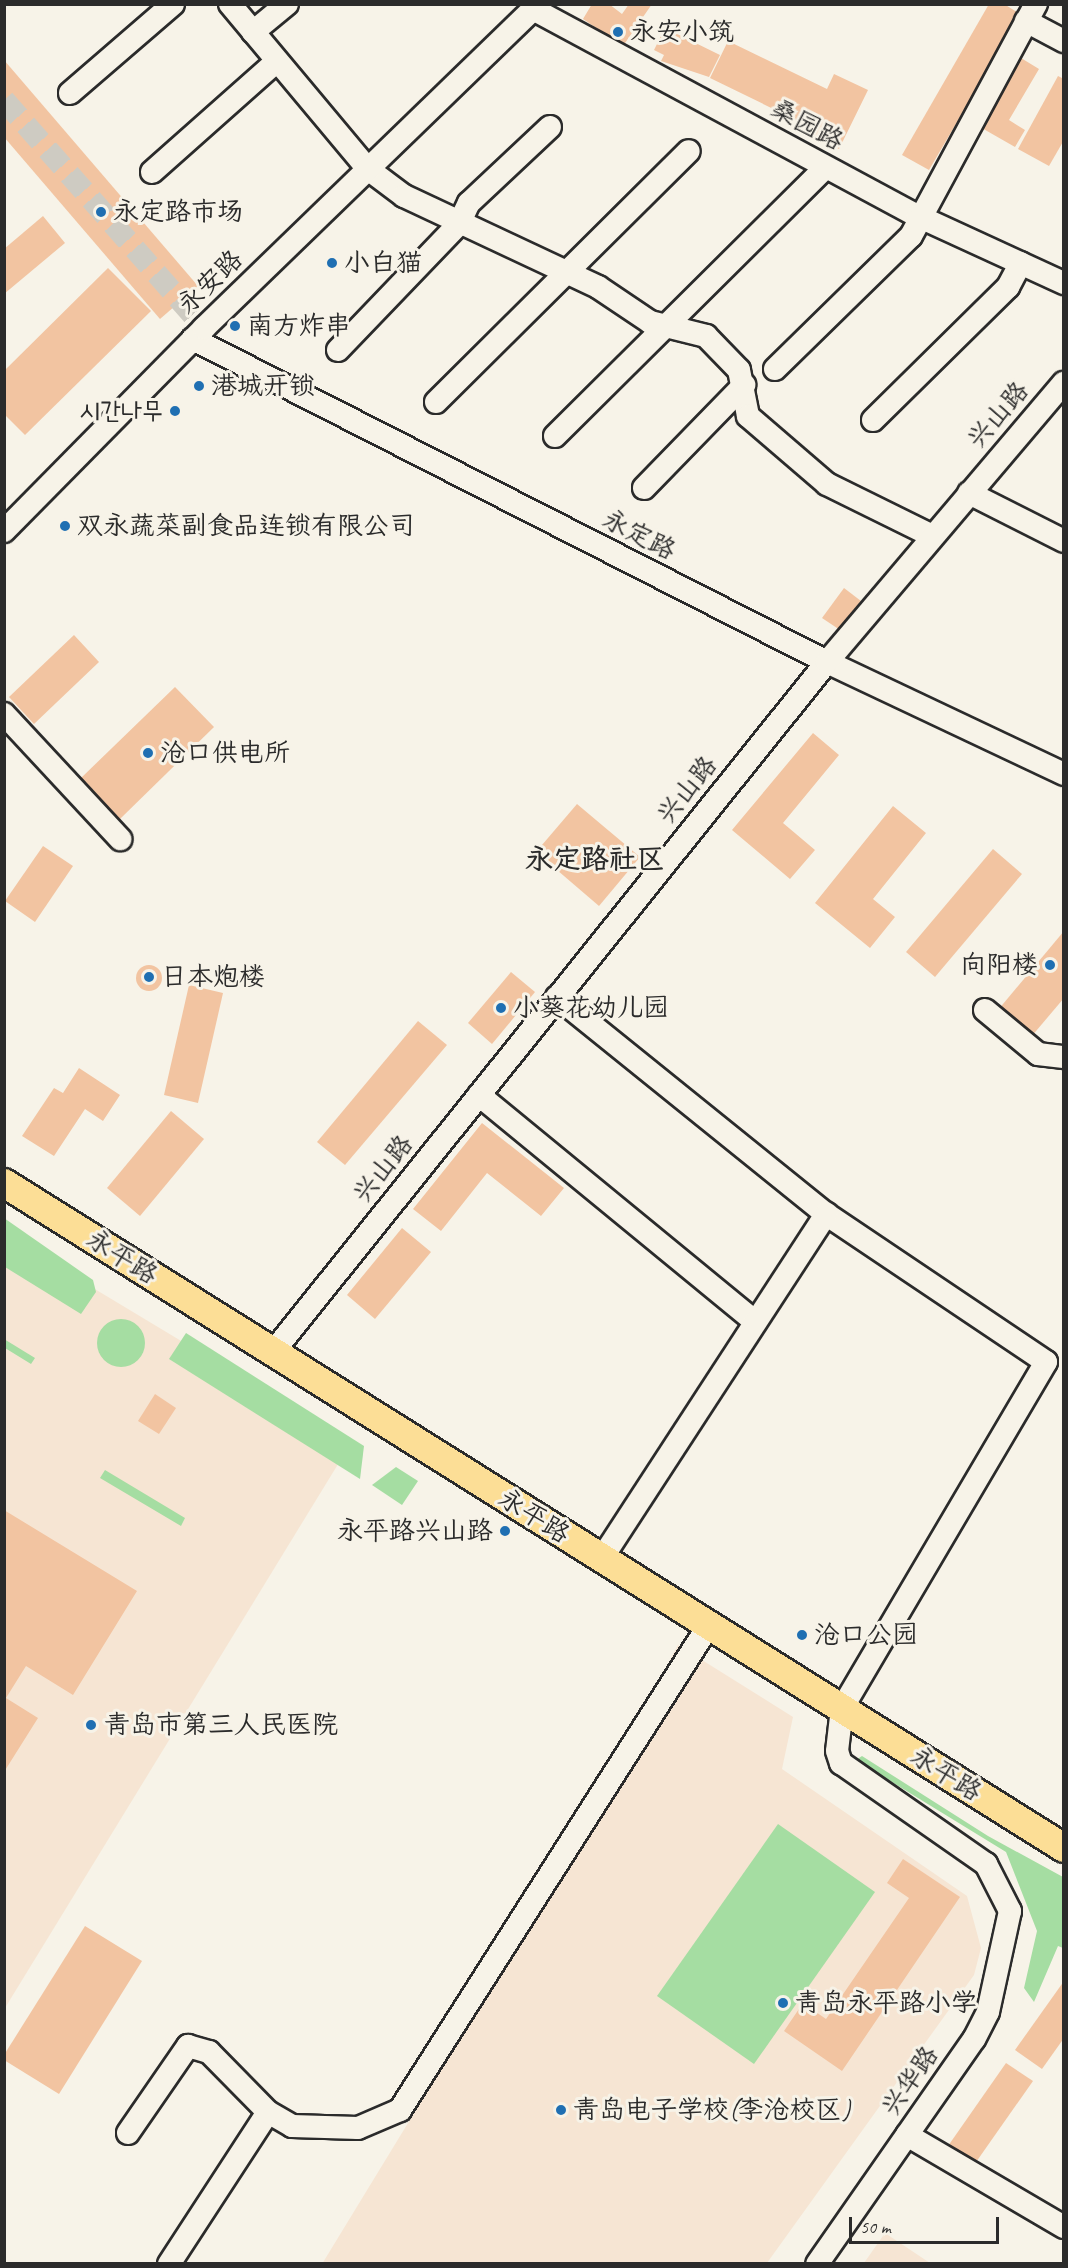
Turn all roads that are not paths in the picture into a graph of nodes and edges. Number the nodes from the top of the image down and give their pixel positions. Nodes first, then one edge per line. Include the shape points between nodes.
1 (173, 4) edge
2 (230, 4) edge
3 (286, 4) edge
4 (535, 7) edge
5 (1031, 13) edge
6 (253, 32) junction
7 (1064, 41) edge
8 (277, 61) junction
9 (70, 93) dead end
10 (550, 127) dead end
11 (689, 151) dead end
12 (825, 168) junction
13 (368, 169) junction
14 (152, 172) dead end
15 (918, 216) junction
16 (459, 224) junction
17 (1021, 263) junction
18 (560, 274) junction
19 (1061, 281) edge
20 (666, 326) junction
21 (193, 339) junction
22 (338, 350) dead end
23 (776, 369) dead end
24 (1064, 383) edge
25 (744, 385) junction
26 (436, 402) dead end
27 (873, 420) dead end
28 (555, 436) dead end
29 (644, 488) dead end
30 (969, 493) junction
31 (4, 531) edge
32 (932, 536) junction
33 (1064, 541) edge
34 (827, 662) junction
35 (4, 714) edge
36 (1064, 774) edge
37 (120, 839) dead end
38 (557, 997) junction
39 (985, 1010) dead end
40 (1064, 1057) edge
41 (479, 1095) junction
42 (4, 1183) edge
43 (826, 1214) junction
44 (755, 1322) junction
45 (273, 1352) junction
46 (602, 1558) junction
47 (709, 1625) junction
48 (842, 1708) junction
49 (1064, 1848) edge
50 (268, 2112) junction
51 (128, 2133) dead end
52 (907, 2135) junction
53 (1064, 2227) edge
54 (169, 2264) edge
55 (817, 2264) edge

1 - 9 street
2 - 6 street
3 - 6 street
4 - 12 street, 桑园路
4 - 13 street, 永安路
5 - 7 street
5 - 15 street
6 - 8 street
8 - 13 street
8 - 14 street
10 - 16 street via 469,203
11 - 18 street
12 - 15 street, 桑园路
12 - 20 street
13 - 16 street via 404,196
13 - 21 street, 永安路
15 - 17 street, 桑园路
15 - 23 street via 911,236
16 - 18 street
16 - 22 street
17 - 19 street, 桑园路
17 - 27 street via 1008,287
18 - 20 street via 598,287 639,317
18 - 26 street
20 - 25 street via 706,336 740,370
20 - 28 street
21 - 31 street, 永安路
21 - 34 street, 永定路
24 - 30 street, 兴山路
25 - 29 street
25 - 32 street via 742,402 748,416 827,484
30 - 32 street, 兴山路
30 - 33 street
32 - 34 street, 兴山路
34 - 36 street, 永定路
34 - 38 street, 兴山路
35 - 37 street
38 - 41 street, 兴山路
38 - 43 street
39 - 40 street via 1038,1054
41 - 44 street
41 - 45 street, 兴山路
42 - 45 main road, 永平路
43 - 44 street
43 - 48 street via 1046,1362
44 - 46 street
45 - 46 main road, 永平路
46 - 47 main road, 永平路
47 - 48 main road, 永平路
47 - 50 street via 400,2110 358,2128 292,2126
48 - 49 main road, 永平路
48 - 52 street, 兴华路 via 837,1751 841,1763 986,1864 1010,1911 988,2012
50 - 51 street via 209,2052 188,2046
50 - 54 street
52 - 53 street
52 - 55 street, 兴华路

